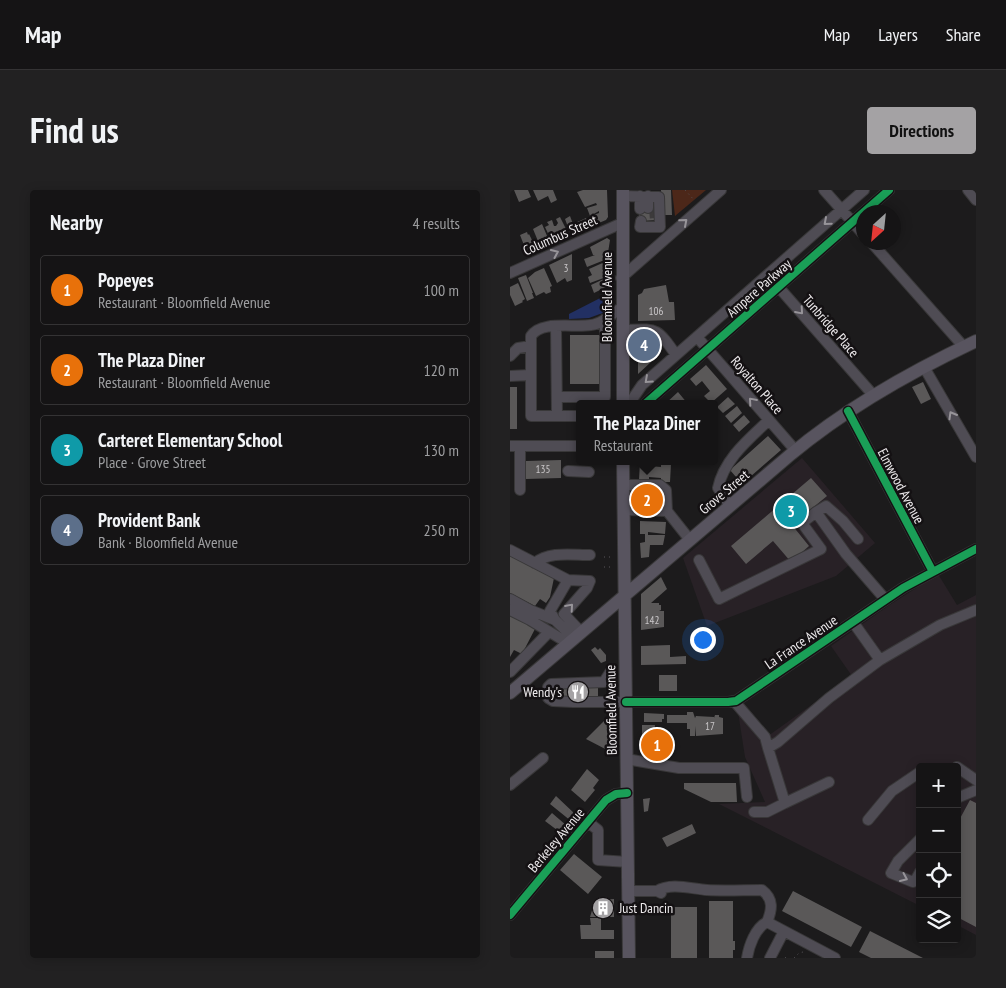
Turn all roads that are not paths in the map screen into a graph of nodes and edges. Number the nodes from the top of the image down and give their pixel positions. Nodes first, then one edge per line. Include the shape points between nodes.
1 (721, 190) edge
2 (824, 190) edge
3 (864, 190) edge
4 (889, 190) edge
5 (968, 190) edge
6 (623, 193) edge
7 (648, 196) junction
8 (976, 200) edge
9 (648, 208) tunnel mouth
10 (841, 210) junction
11 (852, 222) junction
12 (622, 224) junction
13 (856, 226) edge
14 (661, 243) junction
15 (878, 250) edge
16 (510, 272) edge
17 (768, 274) junction
18 (622, 278) junction
19 (779, 287) junction
20 (622, 307) junction
21 (605, 319) junction
22 (556, 326) junction
23 (622, 330) junction
24 (697, 337) junction
25 (976, 341) edge
26 (531, 346) junction
27 (964, 347) junction
28 (708, 349) junction
29 (676, 355) junction
30 (510, 356) edge
31 (924, 367) junction
32 (510, 376) edge
33 (530, 376) junction
34 (874, 396) junction
35 (557, 397) junction
36 (623, 400) edge
37 (632, 400) edge
38 (650, 400) edge
39 (848, 411) junction
40 (557, 416) junction
41 (576, 416) edge
42 (769, 420) junction
43 (515, 446) edge
44 (576, 446) edge
45 (796, 451) junction
46 (976, 457) edge
47 (623, 465) edge
48 (568, 471) dead end
49 (589, 472) dead end
50 (624, 485) junction
51 (520, 490) dead end
52 (730, 506) junction
53 (624, 510) junction
54 (667, 511) junction
55 (816, 512) junction
56 (858, 539) dead end
57 (690, 540) junction
58 (976, 549) edge
59 (510, 550) edge
60 (590, 555) dead end
61 (699, 560) dead end
62 (535, 563) junction
63 (933, 572) junction
64 (568, 580) junction
65 (624, 596) junction
66 (510, 599) edge
67 (885, 599) junction
68 (510, 610) edge
69 (976, 610) edge
70 (555, 620) junction
71 (853, 622) junction
72 (549, 632) junction
73 (574, 638) junction
74 (880, 660) junction
75 (610, 671) dead end
76 (510, 672) edge
77 (510, 693) edge
78 (734, 701) junction
79 (626, 702) junction
80 (768, 748) junction
81 (543, 758) dead end
82 (626, 759) junction
83 (961, 770) edge
84 (916, 775) edge
85 (976, 780) edge
86 (829, 782) dead end
87 (510, 785) edge
88 (976, 790) edge
89 (627, 793) junction
90 (961, 796) edge
91 (747, 797) dead end
92 (785, 802) junction
93 (754, 812) dead end
94 (868, 820) dead end
95 (588, 822) junction
96 (916, 843) edge
97 (628, 862) junction
98 (916, 879) edge
99 (628, 891) junction
100 (510, 915) edge
101 (767, 922) junction
102 (784, 931) junction
103 (629, 958) edge
104 (747, 958) edge
105 (770, 958) edge
106 (835, 958) edge

14 -> 1 street
2 - 10 street
3 - 10 street, Ampere Parkway
4 - 11 street, Ampere Parkway
5 - 8 street
6 - 7 street
6 - 12 main road, Bloomfield Avenue
7 - 9 street
7 - 14 street via 660,197 660,227 649,223
10 - 11 street
10 -> 17 street, Ampere Parkway
11 - 13 street
11 - 19 street, Ampere Parkway
16 -> 12 street, Columbus Street
12 - 18 main road, Bloomfield Avenue
14 - 18 street
15 - 27 street
17 - 19 street, Tunbridge Place
17 - 24 street, Ampere Parkway
18 - 20 main road, Bloomfield Avenue
19 - 28 street, Ampere Parkway
19 -> 34 street, Tunbridge Place
20 - 21 street
20 - 23 main road, Bloomfield Avenue
21 - 22 street via 593,325
21 - 35 street via 605,396
22 - 26 street via 533,332
22 - 35 street
23 - 29 street via 660,332
23 - 36 main road, Bloomfield Avenue
24 - 28 street, Royalton Place
24 - 29 street, Ampere Parkway
25 - 27 main road, Grove Street
26 - 30 street via 518,348
26 - 33 street
27 - 31 main road, Grove Street
28 - 38 street, Ampere Parkway
42 -> 28 street, Royalton Place
29 -> 37 street, Ampere Parkway via 642,385
31 - 34 main road, Grove Street
46 -> 31 street
32 - 33 street
33 - 40 street via 531,416
34 - 39 main road, Grove Street
35 - 40 street
39 - 45 main road, Grove Street
39 - 63 street, Elmwood Avenue
40 - 41 street
42 - 45 street, Royalton Place
42 - 52 street via 729,462 718,488
43 - 44 street
43 - 51 street
45 - 52 main road, Grove Street
47 - 50 main road, Bloomfield Avenue
48 - 49 street
50 - 53 main road, Bloomfield Avenue
50 - 54 street via 664,487
52 - 57 main road, Grove Street
53 - 54 street
53 - 65 main road, Bloomfield Avenue
54 - 57 street
55 - 56 street via 826,506
55 - 61 street via 802,523 821,549 719,599
55 - 67 street via 846,554
57 - 65 main road, Grove Street
58 - 63 street, La France Avenue
59 - 62 street
60 - 62 street via 549,555
62 - 64 street
63 - 67 street, La France Avenue
64 - 70 street via 550,611
73 -> 64 street via 564,614 590,581
65 - 73 main road, Grove Street
65 - 79 main road, Bloomfield Avenue
66 - 70 street
67 - 71 street, La France Avenue
68 - 72 street
69 - 74 street via 940,625
70 - 73 street
71 - 74 street
71 - 78 street, La France Avenue
72 - 73 street
72 - 76 street
73 - 77 main road, Grove Street
74 - 80 street
75 - 79 street via 604,682 551,684 548,698 553,701
78 - 79 street
78 - 80 street via 765,737
79 - 82 main road, Bloomfield Avenue
80 - 92 street
81 - 87 street
82 - 89 main road, Bloomfield Avenue
82 - 91 street via 680,768 744,768
83 - 85 street
84 - 94 street via 892,792
86 - 92 street
88 - 90 street
89 - 95 street, Berkeley Avenue via 611,796
89 - 97 main road, Bloomfield Avenue
92 - 93 street via 767,812
95 - 97 street via 598,830 598,860
95 - 100 street, Berkeley Avenue
96 -> 98 street via 891,873 913,882
97 - 99 main road, Bloomfield Avenue
99 - 101 street via 692,887 762,890 771,902
99 - 103 main road, Bloomfield Avenue
101 - 102 street
101 - 104 street via 757,930
102 - 105 street
102 - 106 street

